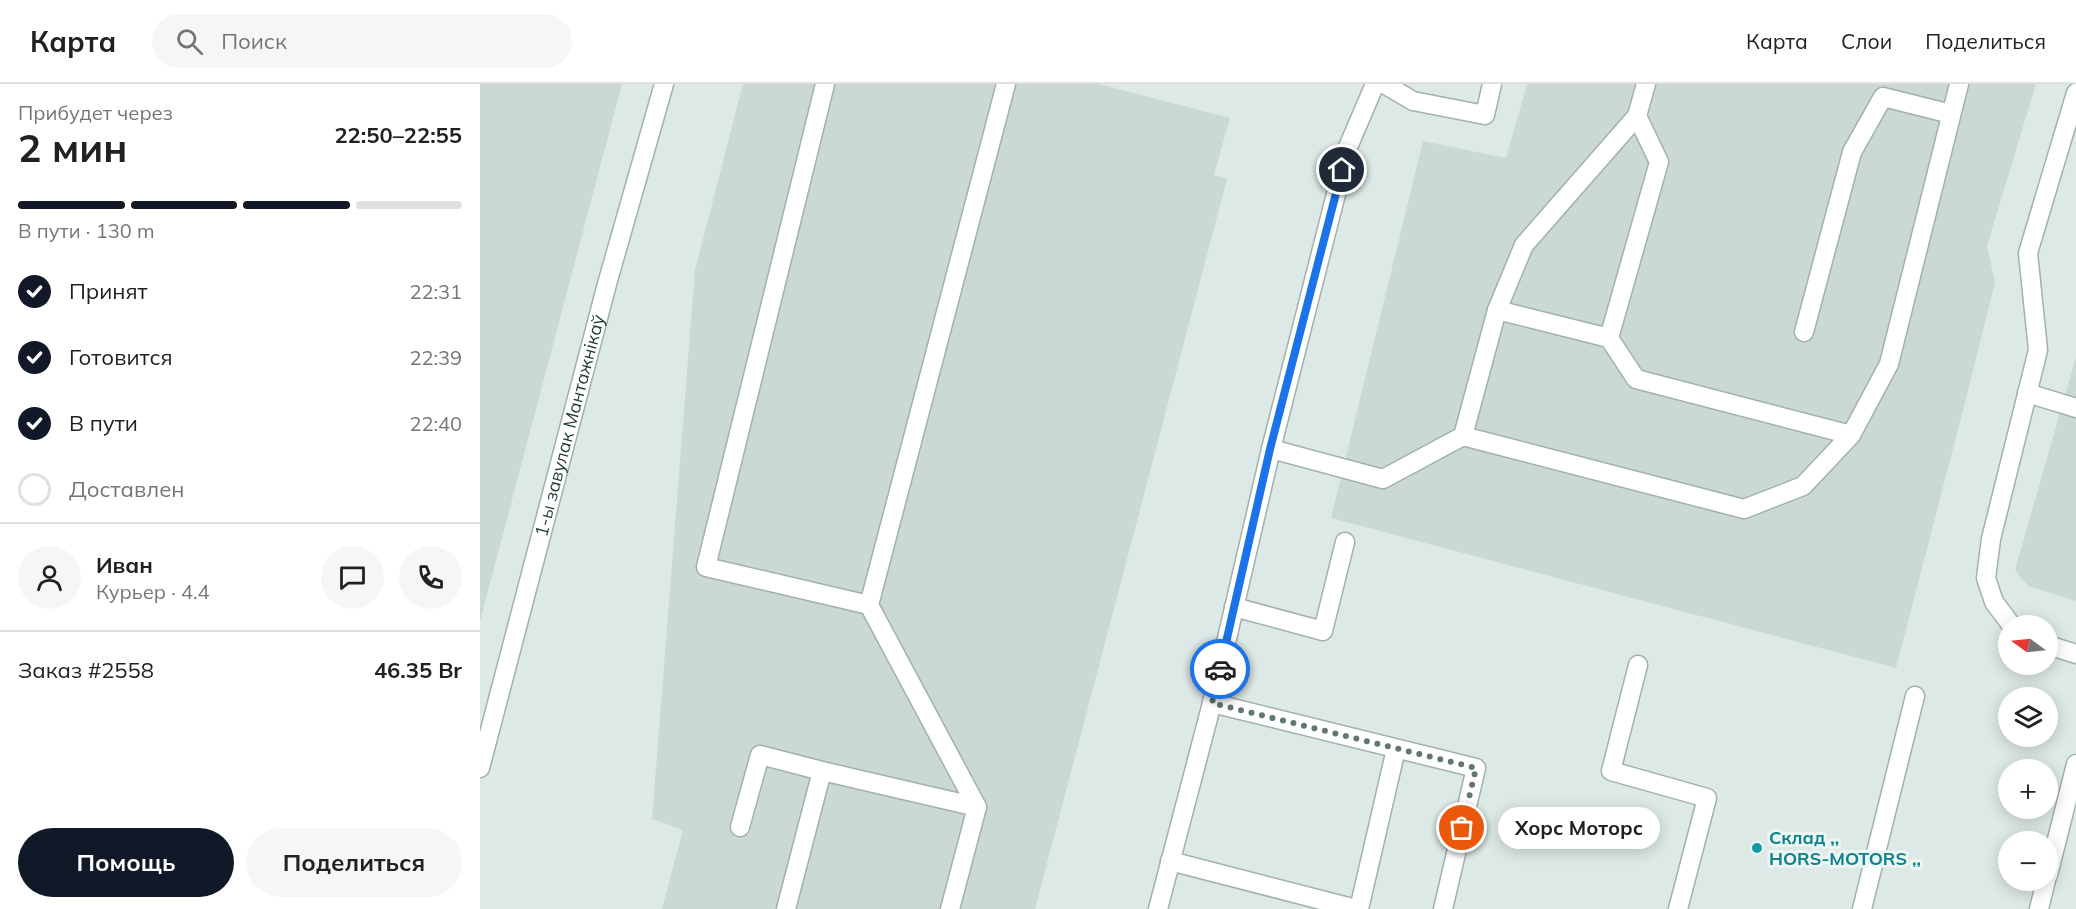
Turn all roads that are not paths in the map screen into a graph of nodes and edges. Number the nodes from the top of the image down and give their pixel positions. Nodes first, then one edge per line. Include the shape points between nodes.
1 (664, 84) edge
2 (825, 84) edge
3 (1006, 84) edge
4 (1375, 84) edge
5 (1384, 84) edge
6 (1492, 84) edge
7 (1646, 84) edge
8 (1959, 84) edge
9 (2076, 93) edge
10 (1951, 114) junction
11 (1637, 116) junction
12 (1497, 310) junction
13 (1804, 332) dead end
14 (1609, 338) junction
15 (2027, 393) junction
16 (2076, 408) edge
17 (1851, 435) junction
18 (1463, 436) junction
19 (1270, 449) junction
20 (1345, 542) dead end
21 (869, 606) junction
22 (1234, 607) junction
23 (2004, 615) edge
24 (2058, 648) edge
25 (2076, 654) edge
26 (1638, 665) dead end
27 (1915, 696) dead end
28 (1212, 703) junction
29 (1396, 749) junction
30 (2076, 764) edge
31 (480, 768) edge
32 (822, 771) junction
33 (977, 807) junction
34 (740, 827) dead end
35 (2058, 835) edge
36 (1170, 861) junction
37 (2043, 891) edge
38 (786, 909) edge
39 (950, 909) edge
40 (1158, 909) edge
41 (1358, 909) edge
42 (1443, 909) edge
43 (1678, 909) edge
44 (1862, 909) edge
45 (2039, 909) edge

1 - 31 street, 1-ы завулак Мантажнікаў via 607,284
2 - 21 street via 706,567
3 - 21 street
4 - 19 street via 1348,147
5 - 6 street via 1413,101 1485,115
7 - 11 street
8 - 10 street
9 - 15 street via 2028,253 2038,350
10 - 13 street via 1882,97 1852,152
10 - 17 street via 1889,364
11 - 12 street via 1524,245
11 - 14 street via 1659,162
12 - 14 street
12 - 18 street
14 - 17 street via 1636,379
15 - 16 street
15 - 23 street via 1991,538 1986,578
17 - 18 street via 1803,486 1744,509
18 - 19 street via 1383,479
19 - 22 street
20 - 22 street via 1323,631
21 - 33 street
22 - 28 street
24 - 25 street
26 - 43 street via 1611,771 1707,798
27 - 44 street
28 - 29 street
28 - 36 street
29 - 41 street
29 - 42 street via 1476,768
30 - 35 street
32 - 33 street
32 - 34 street via 760,755
32 - 38 street
33 - 39 street
36 - 40 street
36 - 41 street
37 - 45 street

